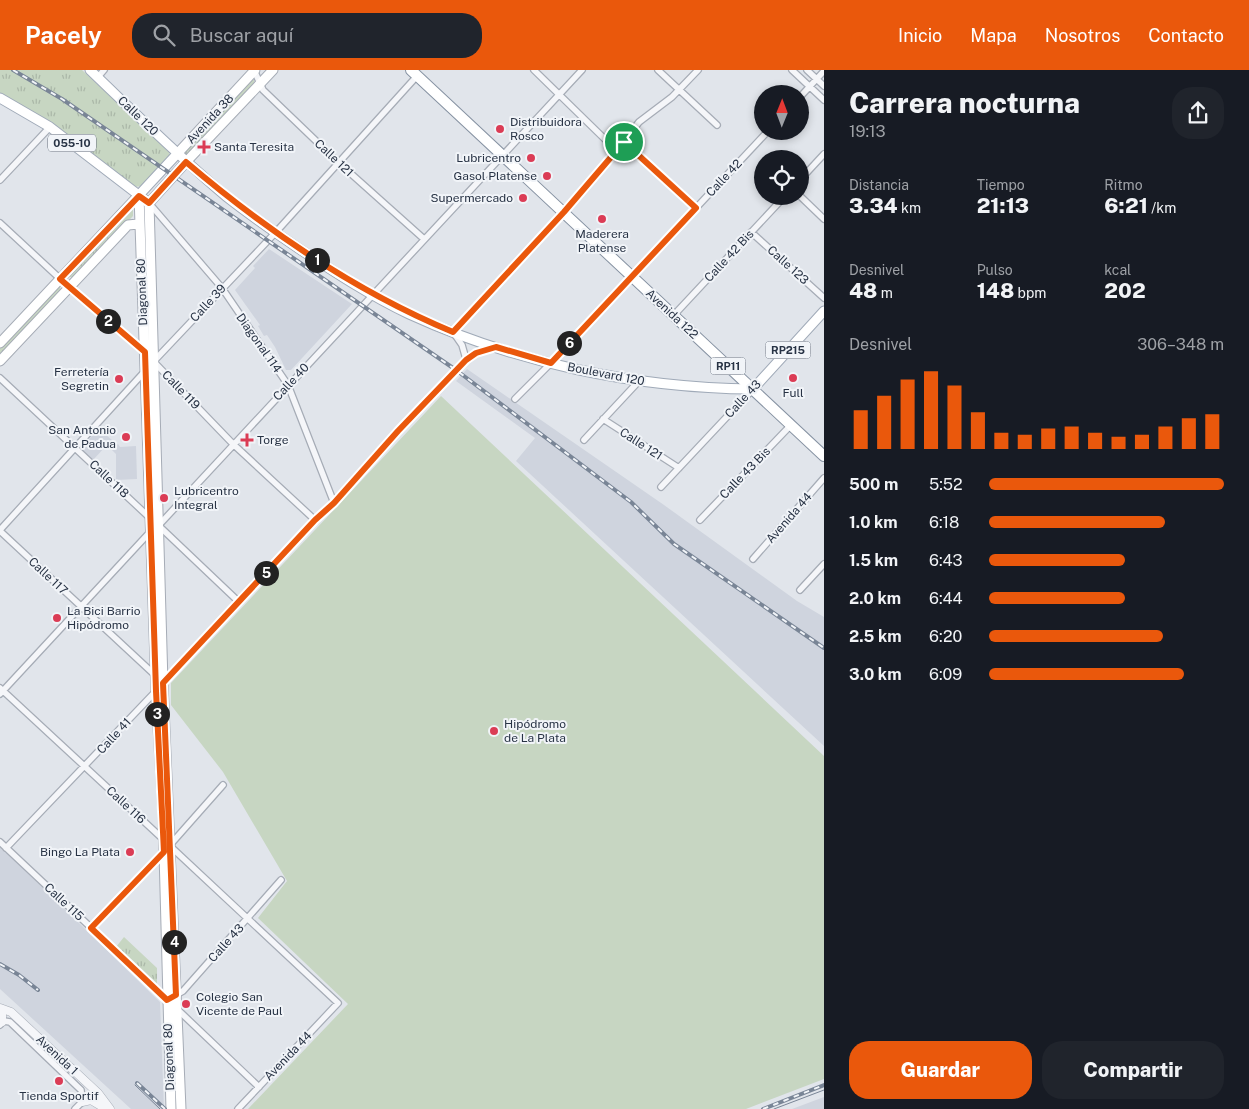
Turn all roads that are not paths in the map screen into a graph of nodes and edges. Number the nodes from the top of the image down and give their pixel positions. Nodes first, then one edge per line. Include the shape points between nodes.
1 (90, 70) edge
2 (255, 70) edge
3 (273, 70) edge
4 (534, 70) edge
5 (582, 70) edge
6 (658, 70) edge
7 (698, 70) edge
8 (792, 70) edge
9 (807, 70) edge
10 (824, 71) edge
11 (414, 73) edge
12 (101, 74) edge
13 (816, 79) junction
14 (259, 84) junction
15 (824, 86) edge
16 (810, 87) junction
17 (679, 90) junction
18 (559, 94) junction
19 (0, 98) edge
20 (824, 100) edge
21 (717, 125) dead end
22 (50, 127) junction
23 (760, 140) edge
24 (624, 142) junction
25 (617, 151) junction
26 (177, 154) junction
27 (824, 154) edge
28 (502, 155) junction
29 (186, 162) junction
30 (339, 163) junction
31 (809, 170) edge
32 (0, 180) edge
33 (139, 196) junction
34 (149, 203) junction
35 (777, 205) edge
36 (809, 205) edge
37 (696, 208) junction
38 (564, 212) junction
39 (824, 219) edge
40 (0, 223) edge
41 (140, 228) junction
42 (276, 232) junction
43 (752, 232) junction
44 (424, 239) junction
45 (632, 276) junction
46 (60, 279) junction
47 (69, 287) junction
48 (222, 288) junction
49 (372, 294) junction
50 (824, 298) edge
51 (824, 312) edge
52 (674, 315) junction
53 (453, 332) junction
54 (0, 343) edge
55 (496, 347) junction
56 (145, 352) junction
57 (0, 360) edge
58 (466, 360) junction
59 (154, 361) junction
60 (551, 363) junction
61 (145, 370) junction
62 (0, 378) edge
63 (639, 381) junction
64 (288, 385) junction
65 (752, 389) junction
66 (515, 399) dead end
67 (603, 419) junction
68 (791, 425) junction
69 (584, 440) dead end
70 (233, 444) junction
71 (74, 448) junction
72 (824, 456) edge
73 (679, 468) junction
74 (824, 478) edge
75 (661, 487) dead end
76 (334, 503) junction
77 (150, 519) junction
78 (315, 520) junction
79 (700, 520) dead end
80 (158, 525) junction
81 (0, 530) edge
82 (151, 532) junction
83 (754, 558) dead end
84 (824, 564) edge
85 (800, 590) dead end
86 (239, 602) junction
87 (81, 607) junction
88 (155, 676) junction
89 (163, 683) junction
90 (1, 691) edge
91 (156, 691) junction
92 (84, 767) junction
93 (223, 785) dead end
94 (0, 842) edge
95 (165, 846) junction
96 (6, 848) junction
97 (281, 880) dead end
98 (248, 919) junction
99 (91, 928) junction
100 (176, 995) junction
101 (167, 1000) junction
102 (338, 1003) joint
103 (0, 1008) edge
104 (176, 1008) junction
105 (1, 1024) edge
106 (259, 1087) junction
107 (82, 1102) junction
108 (75, 1109) edge
109 (108, 1109) edge
110 (171, 1109) edge
111 (181, 1109) edge
112 (238, 1109) edge

1 - 12 main road, Calle 120
2 - 14 street, Calle 121
2 - 26 main road, Avenida 38
3 - 14 main road, Avenida 38
4 - 18 street
5 - 18 street, Calle 40
6 - 17 street
7 - 17 street
8 - 16 street
9 - 13 street
10 - 13 street
11 - 28 highway, Avenida 122 / RP11
11 - 30 street, Calle 39
12 - 26 main road, Calle 120
13 - 15 street
13 - 16 street
14 - 29 main road, Avenida 38
14 - 30 street, Calle 121
16 - 20 street
17 - 21 street
17 - 24 street via 644,117
18 - 25 street
18 - 28 street, Calle 40
19 - 22 main road, 055-10
22 - 32 street
22 - 33 main road, 055-10
23 - 37 street, Calle 42
24 - 25 street
24 - 37 street
25 - 38 street
26 - 29 main road, Calle 120
26 - 33 main road, Avenida 38
27 - 31 street
28 - 38 highway, Avenida 122 / RP11
28 - 44 street, Calle 40
29 - 34 main road, Avenida 38
29 - 42 main road, Boulevard 120
30 - 42 street, Calle 39
30 - 44 street, Calle 121
33 - 34 main road
33 - 41 main road, Diagonal 80
33 - 46 main road, Avenida 38
34 - 48 street, Diagonal 114
34 - 59 main road, Diagonal 80
35 - 43 street, Calle 42 Bis
36 - 39 street
37 - 45 street, Calle 42
38 - 45 highway, Avenida 122 / RP11
38 - 53 street
40 - 46 street, Calle 119
41 - 47 main road via 138,224 128,225
41 - 56 main road, Diagonal 80
42 - 48 street, Calle 39
42 - 49 main road, Boulevard 120
43 - 50 street, Calle 123
43 - 52 street, Calle 42 Bis
44 - 49 street, Calle 40
45 - 52 highway, Avenida 122 / RP11
45 - 60 street, Calle 42
46 - 47 street, Calle 119
46 - 54 main road, Avenida 38
47 - 56 street, Calle 119
47 - 57 main road
48 - 59 street, Calle 39
48 - 64 street, Diagonal 114
49 - 53 main road, Boulevard 120
49 - 64 street, Calle 40
51 - 65 main road, Calle 43 / RP215
52 - 65 highway, Avenida 122 / RP11
53 - 55 main road, Boulevard 120
53 - 58 street via 462,345
55 - 58 street, Calle 41 via 482,350
55 - 60 main road, Boulevard 120
56 - 59 street, Calle 119
56 - 61 main road, Diagonal 80
58 - 76 street, Calle 41
59 - 61 street, Calle 39
59 - 70 street, Calle 119
59 - 80 main road, Diagonal 80
60 - 63 main road, Boulevard 120
60 - 66 street, Calle 42
61 - 71 street, Calle 39
61 - 77 main road, Diagonal 80
62 - 71 street, Calle 118
63 - 65 main road, Boulevard 120
63 - 67 street
64 - 70 street, Calle 40
64 - 76 street, Diagonal 114
65 - 68 highway, Avenida 122 / RP11
65 - 73 street, Calle 43
67 - 69 street
67 - 73 street, Calle 121
68 - 72 highway, Avenida 122 / RP11
68 - 79 street, Calle 43 Bis
70 - 78 street, Calle 119
70 - 80 street, Calle 40
71 - 77 street, Calle 118
71 - 81 street, Calle 39
73 - 75 street, Calle 43
74 - 83 street, Avenida 44
76 - 78 street, Calle 41
77 - 80 street, Calle 118
77 - 82 main road, Diagonal 80
78 - 86 street, Calle 41
80 - 82 street, Calle 40
80 - 86 street, Calle 118
80 - 89 main road, Diagonal 80
81 - 87 street, Calle 117
82 - 87 street, Calle 40
82 - 88 main road, Diagonal 80
84 - 85 street
86 - 89 street, Calle 41
87 - 88 street, Calle 117
87 - 90 street, Calle 40
88 - 89 street, Calle 117
88 - 91 main road, Diagonal 80
89 - 91 street, Calle 41
89 - 95 main road, Diagonal 80
90 - 92 street, Calle 116
91 - 92 street, Calle 41
91 - 95 main road, Diagonal 80
92 - 95 street, Calle 116
92 - 96 street, Calle 41
93 - 95 street
94 - 96 street, Calle 115
95 - 98 street, Calle 116
95 - 99 street
95 - 100 main road, Diagonal 80
95 - 101 main road, Diagonal 80
96 - 99 street, Calle 115
97 - 98 street, Calle 43
98 - 100 street, Calle 43
98 - 102 street, Calle 116
99 - 101 street, Calle 115
100 - 101 street, Calle 43
100 - 104 main road, Diagonal 80
101 - 104 street, Calle 115
101 - 110 main road, Diagonal 80
102 - 106 street, Avenida 44
103 - 105 street
103 - 109 street, Avenida 1 via 11,1012 98,1093
104 - 106 street, Calle 115
104 - 111 main road, Diagonal 80
105 - 107 street, Avenida 1 via 10,1022 80,1088
106 - 112 street, Avenida 44
107 - 108 street
107 - 109 street via 91,1100

